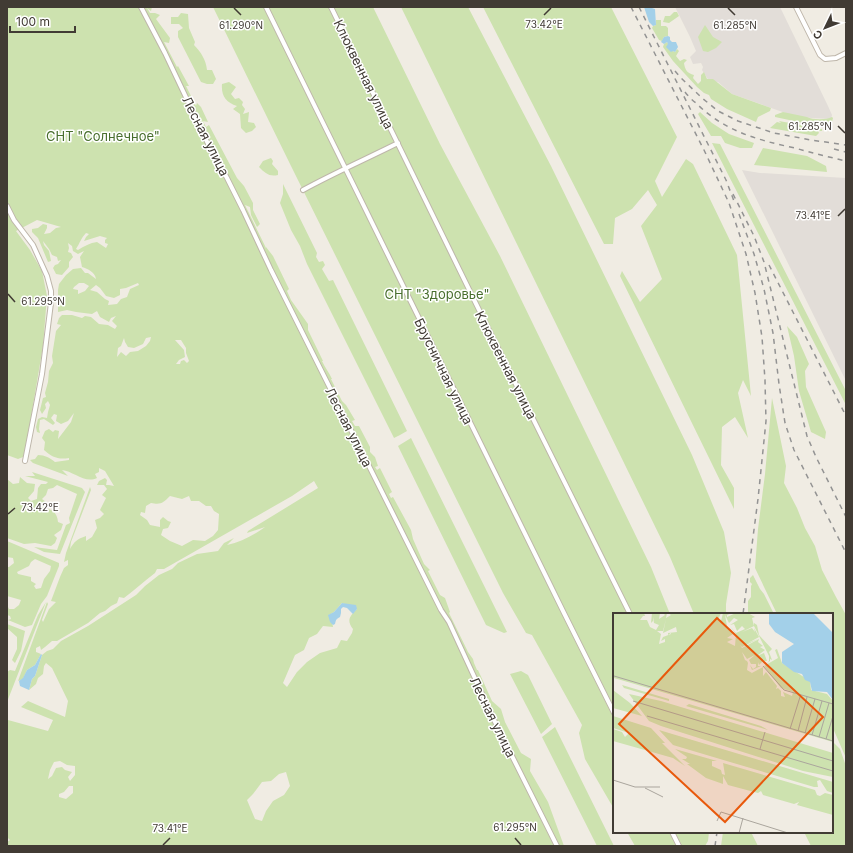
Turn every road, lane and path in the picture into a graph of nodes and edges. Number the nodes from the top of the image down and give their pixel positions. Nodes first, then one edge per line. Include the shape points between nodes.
1 (141, 7) edge
2 (266, 7) edge
3 (331, 7) edge
4 (796, 7) edge
5 (846, 53) edge
6 (398, 143) junction
7 (346, 169) junction
8 (303, 190) dead end
9 (7, 206) edge
10 (25, 461) dead end
11 (630, 613) edge
12 (613, 711) edge
13 (672, 833) edge
14 (557, 846) edge
15 (679, 846) edge

1 - 14 street, Лесная улица via 449,622
2 - 7 street, Брусничная улица
3 - 6 street, Клюквенная улица
4 - 5 street via 820,55 825,59 836,58
6 - 7 street
6 - 11 street, Клюквенная улица
7 - 8 street via 331,174
7 - 12 street, Брусничная улица
9 - 10 street via 33,245 51,291 41,380
13 - 15 street

